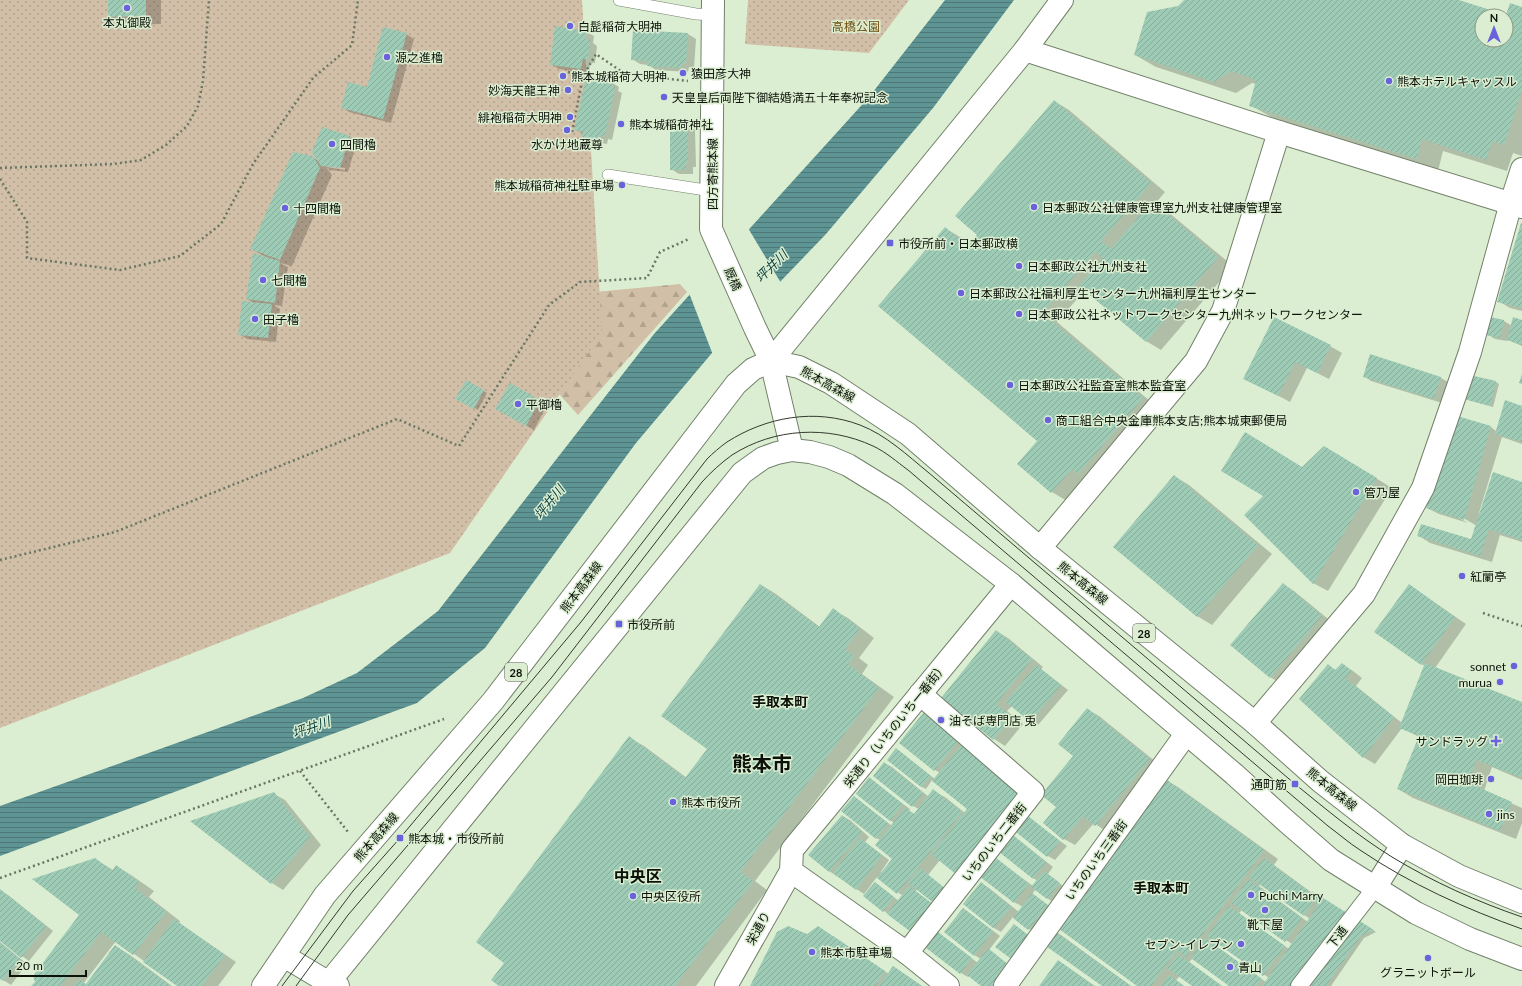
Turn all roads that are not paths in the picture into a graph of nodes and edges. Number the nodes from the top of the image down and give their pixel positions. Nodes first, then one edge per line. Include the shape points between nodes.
1 (619, 0) edge
2 (1062, 0) edge
3 (713, 7) edge
4 (1025, 50) junction
5 (1279, 132) junction
6 (1522, 169) edge
7 (608, 175) dead end
8 (712, 191) junction
9 (1516, 205) edge
10 (711, 229) joint
11 (771, 361) junction
12 (792, 450) junction
13 (1040, 548) junction
14 (1011, 584) junction
15 (920, 694) junction
16 (1255, 723) junction
17 (1186, 734) junction
18 (1402, 845) junction
19 (791, 871) junction
20 (1375, 888) junction
21 (1522, 902) edge
22 (907, 953) junction
23 (284, 956) junction
24 (1522, 959) edge
25 (331, 985) edge
26 (263, 986) edge
27 (726, 986) edge
28 (948, 986) edge
29 (1005, 986) edge
30 (1299, 986) edge

1 - 3 lane via 696,14
2 - 4 main road
3 - 8 main road, 四方寄熊本線
4 - 5 main road
4 - 11 main road
5 - 9 main road
5 - 13 main road via 1223,311 1196,361
6 - 9 main road
7 - 8 lane
8 - 10 main road, 四方寄熊本線
9 - 16 main road via 1470,352 1423,488 1364,594
10 - 11 main road, 厩橋
11 - 12 main road
11 - 13 main road, 熊本高森線 / 28 via 799,367 831,383 908,434
11 - 23 main road, 熊本高森線 / 28 via 753,369 736,384 493,702 325,895
12 - 14 main road via 829,457 848,465 895,494
12 - 25 main road via 762,458 742,473
13 - 16 main road, 熊本高森線 / 28
14 - 15 main road, 栄通り（いちのいち一番街）
14 - 17 main road
15 - 19 main road, 栄通り（いちのいち一番街） via 792,850
15 - 22 main road, いちのいち二番街 via 1033,792
16 - 18 main road, 熊本高森線 / 28 via 1320,781
17 - 20 main road via 1331,860
17 - 29 main road, いちのいち三番街
18 - 20 main road
18 - 21 main road, 熊本高森線 / 28 via 1459,876
19 - 22 main road
19 - 27 main road, 栄通り
20 - 24 main road via 1416,913 1470,939
20 - 30 street, 下通
22 - 28 main road
23 - 25 main road
23 - 26 main road, 熊本高森線 / 28

